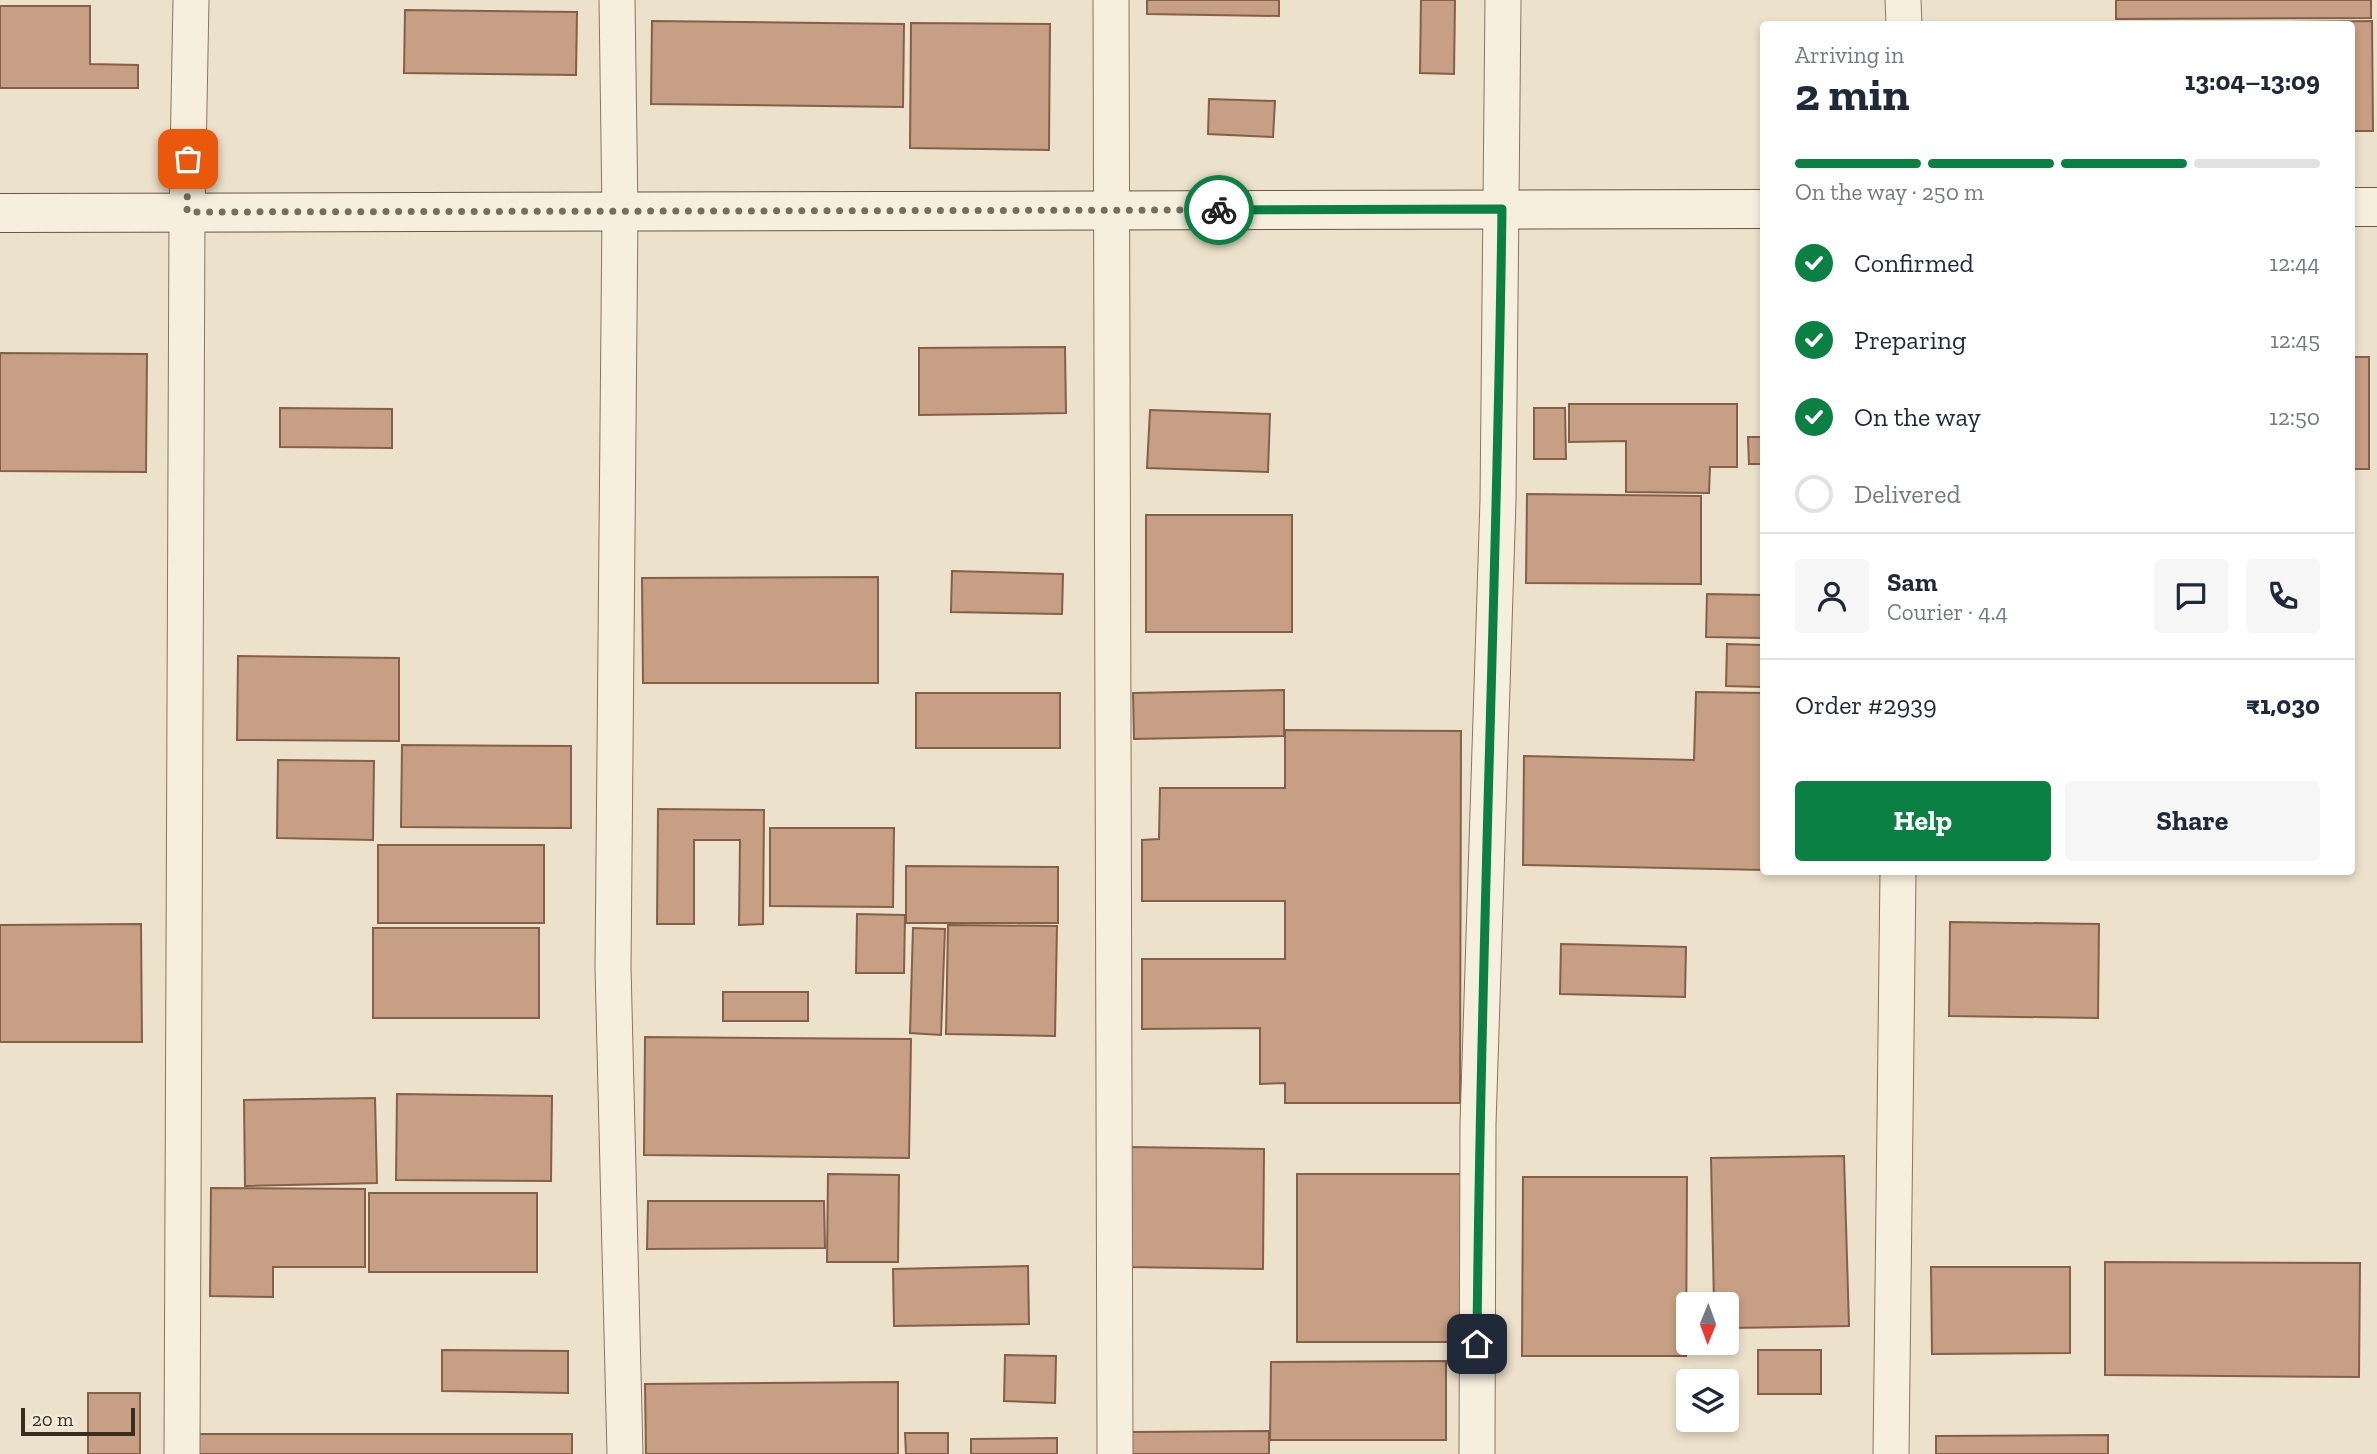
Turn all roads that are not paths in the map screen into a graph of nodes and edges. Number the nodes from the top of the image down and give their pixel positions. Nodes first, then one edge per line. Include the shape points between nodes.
1 (191, 0) edge
2 (617, 0) edge
3 (1111, 0) edge
4 (1503, 0) edge
5 (1903, 0) edge
6 (1903, 21) edge
7 (2355, 207) edge
8 (2377, 207) edge
9 (1502, 209) junction
10 (1760, 209) edge
11 (1112, 210) junction
12 (187, 212) junction
13 (620, 212) junction
14 (0, 213) edge
15 (1898, 875) edge
16 (182, 1454) edge
17 (625, 1454) edge
18 (1115, 1454) edge
19 (1477, 1454) edge
20 (1891, 1454) edge

1 - 12 street
2 - 13 street
3 - 11 street
4 - 9 street
5 - 6 street
7 - 8 street
9 - 10 street
9 - 11 street
9 - 19 street via 1498,500 1478,1124
11 - 13 street
11 - 18 street
12 - 13 street
12 - 14 street
12 - 16 street
13 - 17 street via 613,967
15 - 20 street

